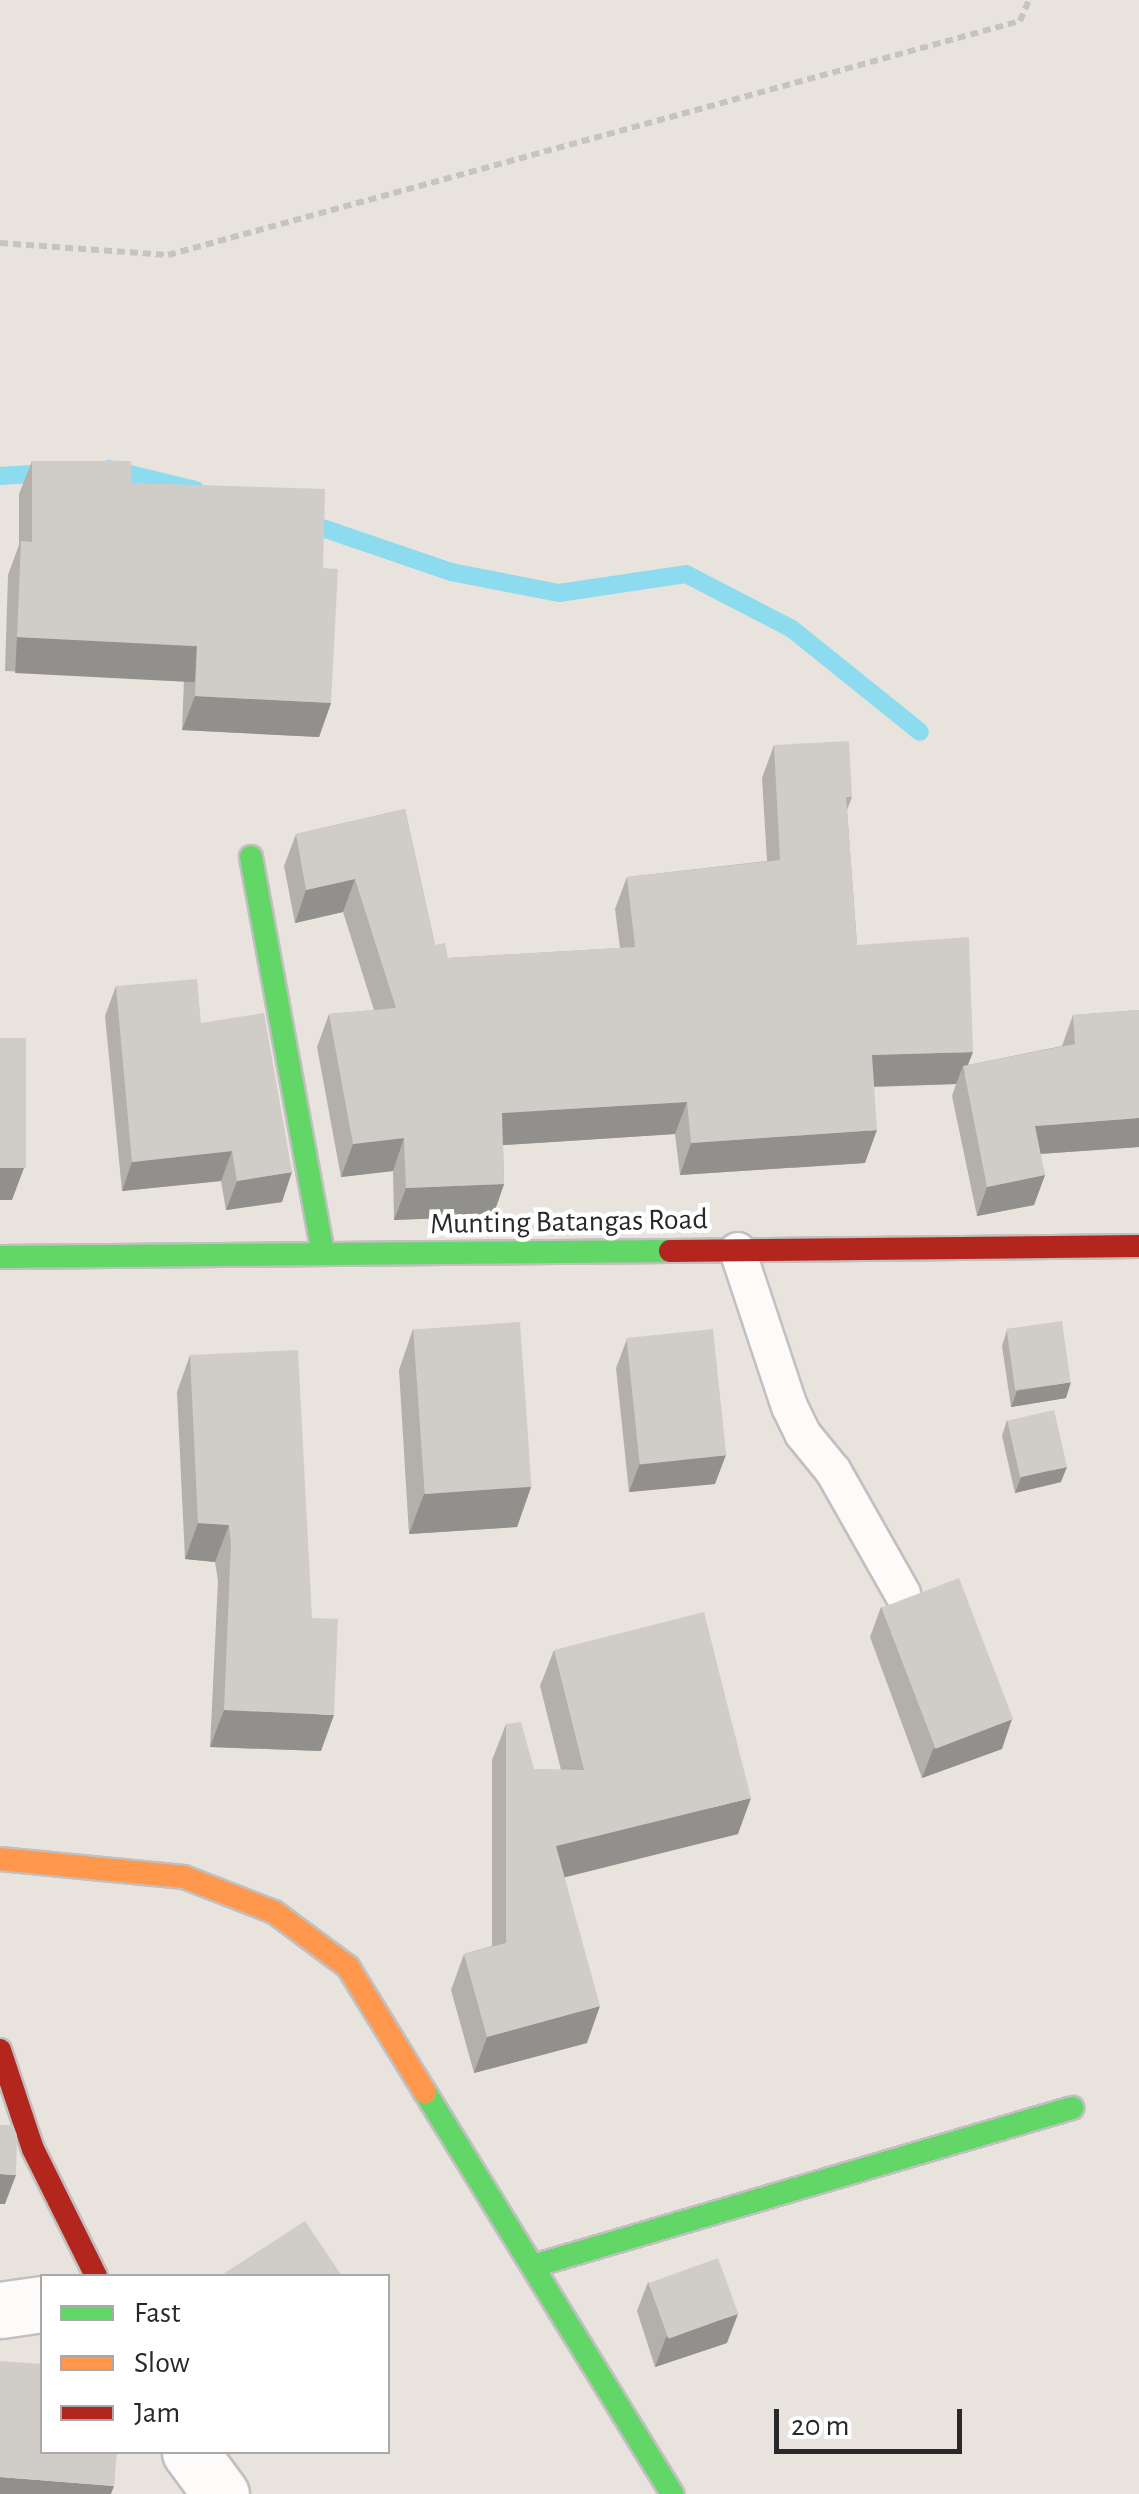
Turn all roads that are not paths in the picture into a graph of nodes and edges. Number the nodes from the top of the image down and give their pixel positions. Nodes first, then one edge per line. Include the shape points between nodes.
1 (251, 858) dead end
2 (1139, 1246) edge
3 (737, 1250) junction
4 (323, 1254) junction
5 (0, 1257) edge
6 (902, 1593) dead end
7 (0, 1859) edge
8 (0, 2050) edge
9 (1072, 2108) dead end
10 (533, 2266) junction
11 (95, 2274) edge
12 (40, 2304) edge
13 (0, 2310) edge
14 (191, 2454) edge
15 (221, 2494) edge
16 (672, 2494) edge

1 - 4 street
2 - 3 street, Munting Batangas Road
3 - 4 street, Munting Batangas Road
3 - 6 lane via 789,1406
4 - 5 street, Munting Batangas Road
7 - 10 street via 184,1877 274,1912 314,1937 348,1967
8 - 11 street via 33,2148
9 - 10 street
10 - 16 street
12 - 13 street
14 - 15 street

